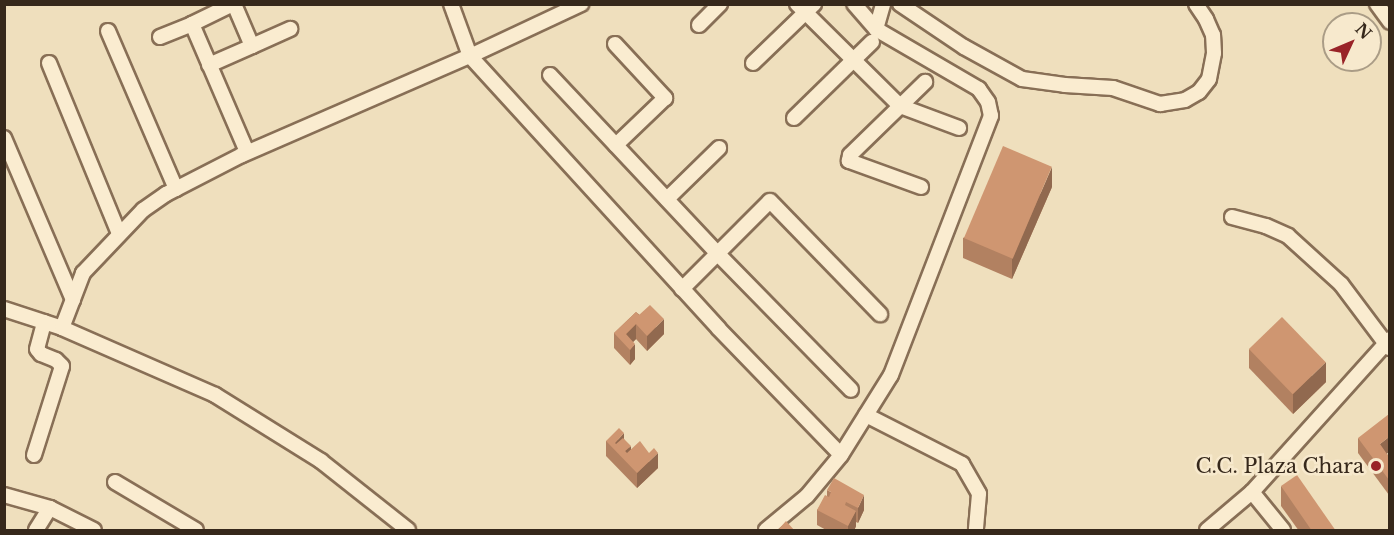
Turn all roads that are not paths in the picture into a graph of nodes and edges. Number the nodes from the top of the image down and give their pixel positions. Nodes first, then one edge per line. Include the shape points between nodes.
1 (234, 4) edge
2 (451, 4) edge
3 (581, 4) edge
4 (720, 4) edge
5 (854, 4) edge
6 (883, 4) edge
7 (900, 4) edge
8 (1196, 4) edge
9 (1377, 4) edge
10 (806, 7) edge
11 (1389, 22) edge
12 (192, 24) junction
13 (699, 25) dead end
14 (290, 29) dead end
15 (108, 31) dead end
16 (874, 35) junction
17 (160, 37) dead end
18 (615, 44) dead end
19 (252, 46) junction
20 (470, 56) junction
21 (853, 60) junction
22 (49, 63) dead end
23 (753, 63) dead end
24 (209, 65) junction
25 (550, 75) dead end
26 (925, 82) dead end
27 (900, 106) junction
28 (794, 118) dead end
29 (959, 128) dead end
30 (4, 138) edge
31 (616, 145) junction
32 (719, 148) dead end
33 (247, 152) junction
34 (921, 187) dead end
35 (176, 189) junction
36 (667, 199) junction
37 (1232, 217) dead end
38 (119, 234) junction
39 (718, 254) junction
40 (682, 289) junction
41 (73, 300) junction
42 (4, 309) edge
43 (880, 314) dead end
44 (44, 322) junction
45 (62, 328) junction
46 (1388, 343) edge
47 (851, 390) dead end
48 (866, 416) junction
49 (34, 455) dead end
50 (841, 455) junction
51 (115, 482) dead end
52 (1252, 492) junction
53 (4, 495) edge
54 (50, 508) junction
55 (399, 528) edge
56 (36, 531) edge
57 (94, 531) edge
58 (196, 531) edge
59 (766, 531) edge
60 (976, 531) edge
61 (1207, 531) edge
62 (1283, 531) edge

1 - 12 street
1 - 19 street
2 - 20 street
3 - 20 street
4 - 13 street
5 - 16 street
6 - 16 street
7 - 8 street via 964,47 1022,79 1113,88 1167,104 1191,97 1209,79 1213,35
9 - 11 street
10 - 21 street
10 - 23 street
12 - 17 street
12 - 24 street
14 - 19 street
15 - 35 street
16 - 21 street
16 - 48 street via 979,89 988,102 990,116 891,375
18 - 31 street via 665,98
19 - 24 street
20 - 33 street
20 - 40 street
21 - 27 street
21 - 28 street
22 - 38 street
24 - 33 street
25 - 31 street
26 - 27 street
27 - 29 street
27 - 34 street via 850,155 849,161
30 - 41 street
31 - 36 street
32 - 36 street
33 - 35 street
35 - 38 street via 143,210
36 - 39 street
37 - 46 street via 1288,236 1341,284
38 - 41 street via 83,273
39 - 40 street
39 - 43 street via 770,201
39 - 47 street
40 - 50 street
41 - 45 street
42 - 44 street
44 - 45 street
44 - 49 street via 37,349 62,366
45 - 55 street via 215,395 321,461
46 - 52 street
48 - 50 street
48 - 60 street via 962,464 978,494
50 - 59 street via 807,496
51 - 58 street
52 - 61 street
52 - 62 street
53 - 54 street
54 - 56 street
54 - 57 street

